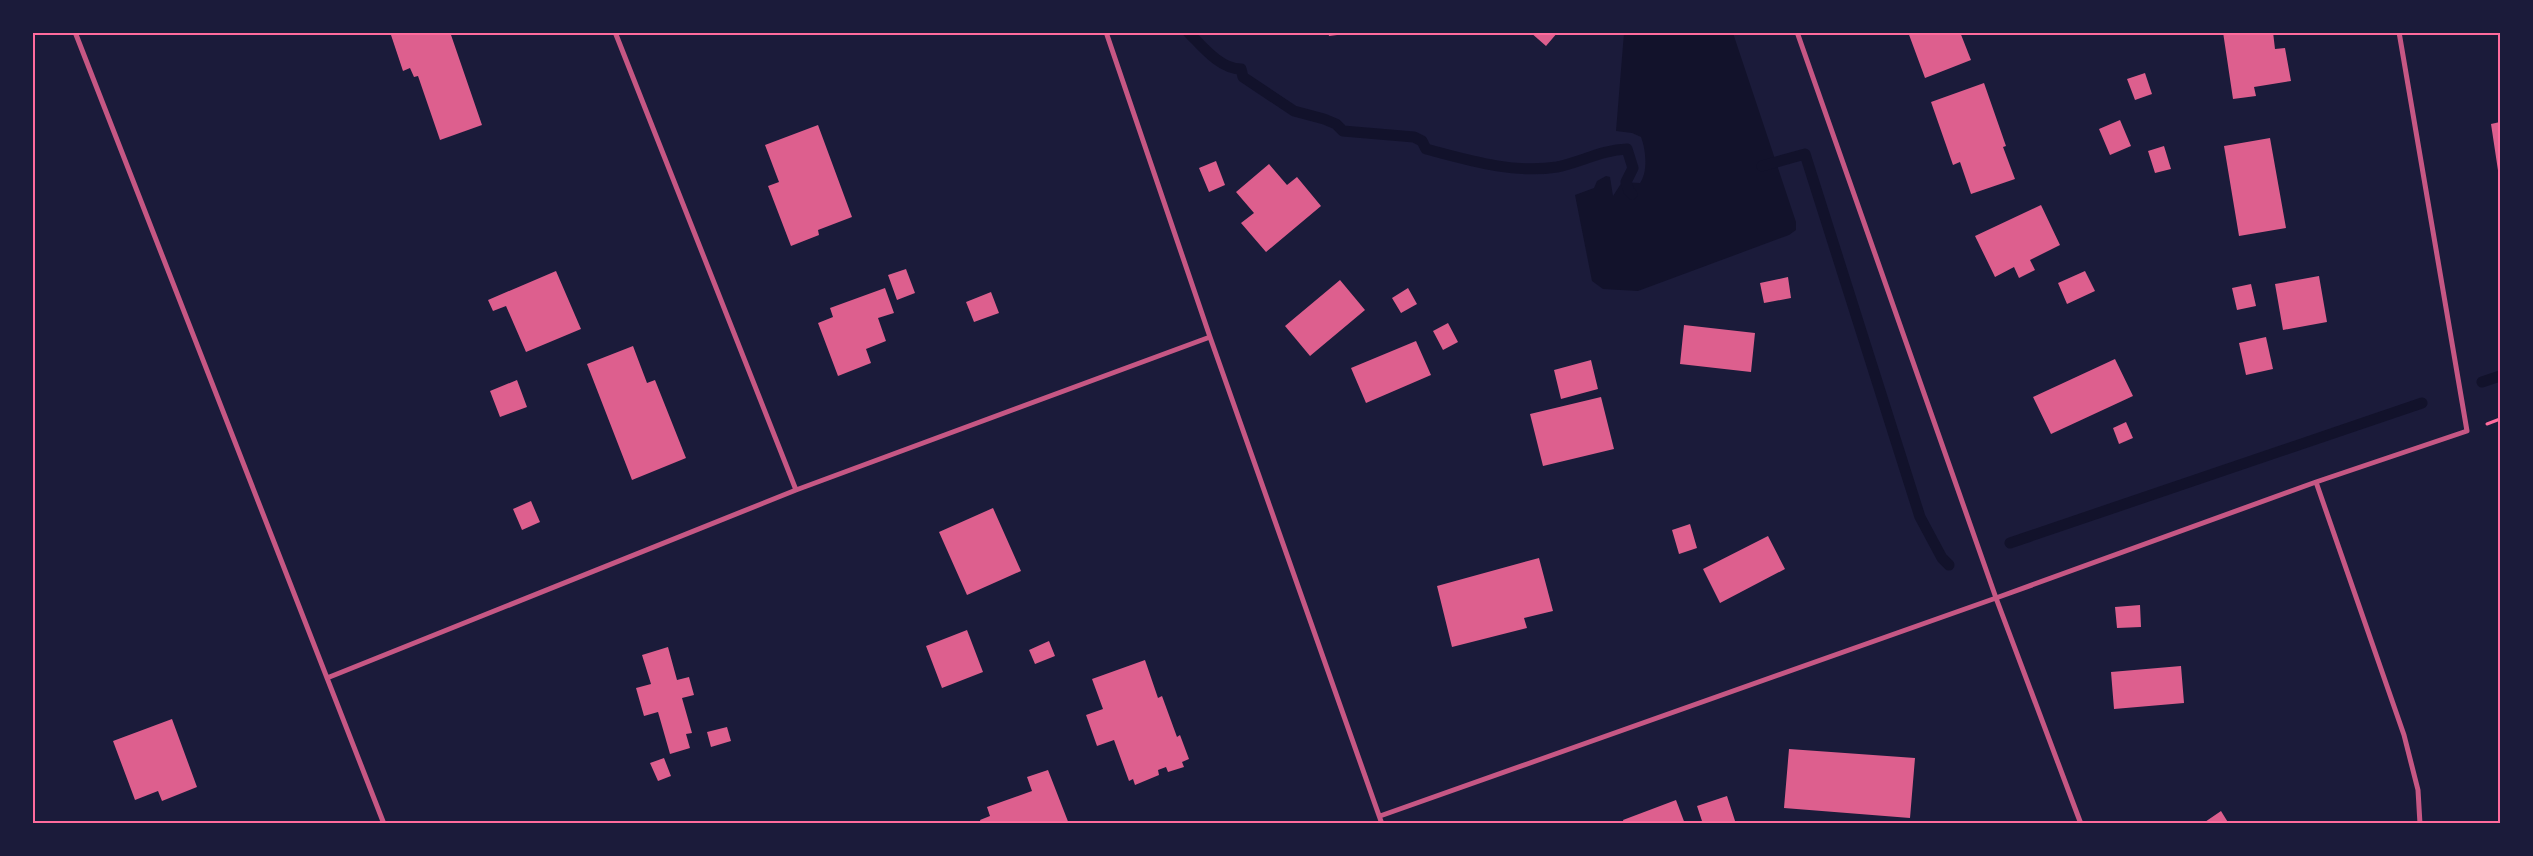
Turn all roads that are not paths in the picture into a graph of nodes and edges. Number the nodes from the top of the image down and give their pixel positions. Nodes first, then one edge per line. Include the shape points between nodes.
1 (75, 32) edge
2 (615, 32) edge
3 (1106, 32) edge
4 (1797, 32) edge
5 (2399, 32) edge
6 (1210, 337) junction
7 (2316, 482) junction
8 (796, 490) junction
9 (1996, 598) junction
10 (327, 678) junction
11 (1380, 816) junction
12 (384, 824) edge
13 (1382, 824) edge
14 (2081, 824) edge
15 (2420, 824) edge

1 - 10 street
2 - 8 street
3 - 6 street
4 - 9 street
5 - 7 street via 2467,431
6 - 8 street
6 - 11 street
7 - 9 street
7 - 15 street via 2404,735 2418,790
8 - 10 street
9 - 11 street
9 - 14 street
10 - 12 street
11 - 13 street

